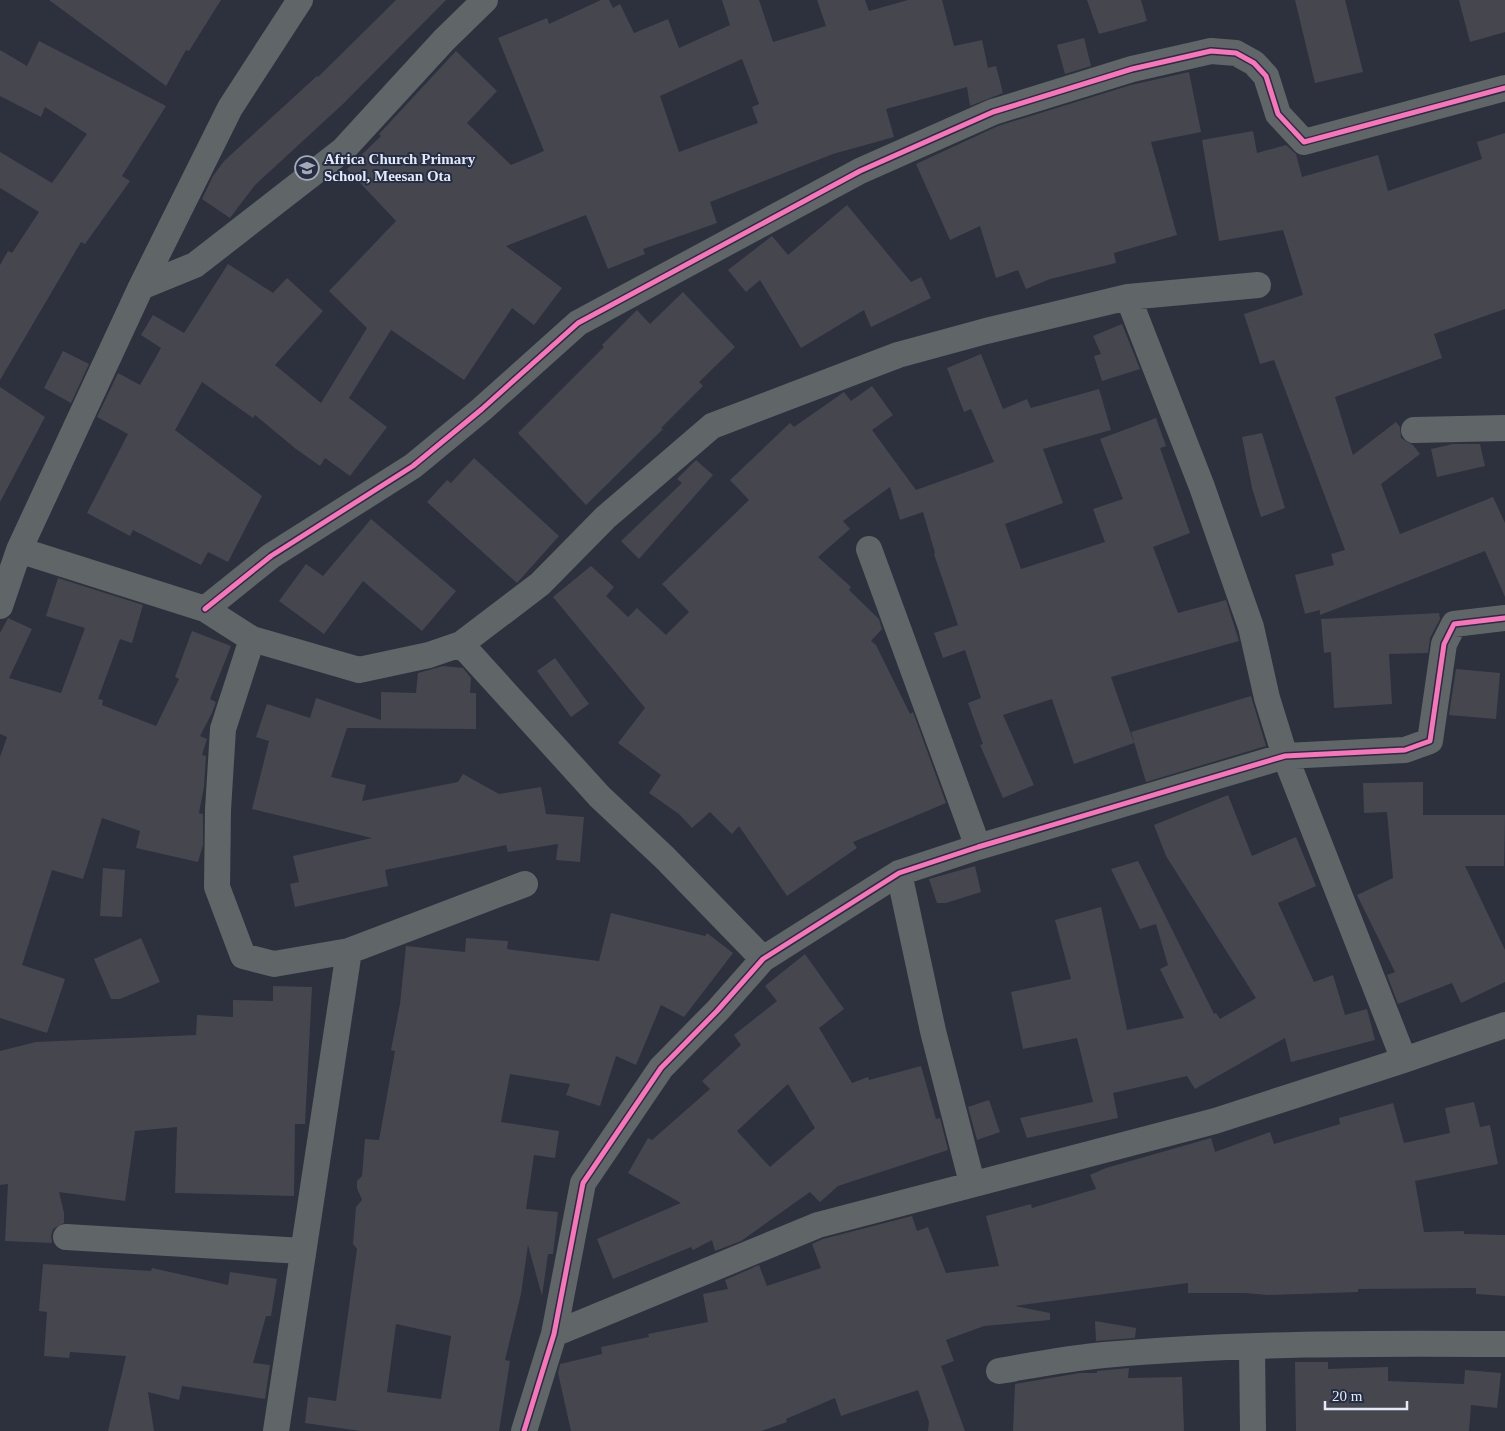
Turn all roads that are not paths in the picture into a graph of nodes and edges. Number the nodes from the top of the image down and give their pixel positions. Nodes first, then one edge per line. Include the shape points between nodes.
1 (485, 0) edge
2 (288, 4) edge
3 (1505, 88) edge
4 (1258, 285) dead end
5 (141, 287) junction
6 (1128, 298) junction
7 (1505, 428) edge
8 (1414, 430) dead end
9 (868, 549) dead end
10 (19, 550) junction
11 (0, 606) edge
12 (204, 609) junction
13 (1505, 618) edge
14 (252, 640) junction
15 (461, 644) junction
16 (1285, 756) junction
17 (978, 847) junction
18 (899, 873) junction
19 (524, 884) dead end
20 (349, 951) junction
21 (763, 959) junction
22 (1505, 1025) edge
23 (1404, 1060) junction
24 (972, 1183) junction
25 (66, 1237) dead end
26 (303, 1251) junction
27 (554, 1334) junction
28 (1505, 1344) edge
29 (1252, 1348) junction
30 (999, 1370) dead end
31 (276, 1431) edge
32 (524, 1431) edge
33 (1253, 1431) edge

1 - 5 street via 343,150 195,265
2 - 5 street via 230,108
3 - 12 street via 1304,142 1278,114 1266,76 1254,63 1236,53 1211,51 1132,69 993,112 860,171 578,323 482,410 413,466 271,556
4 - 6 street
5 - 10 street
6 - 15 street via 898,355 712,426 606,517 540,584
6 - 16 street via 1202,487 1251,627
7 - 8 street
9 - 17 street
10 - 11 street
10 - 12 street
12 - 14 street
13 - 16 street via 1454,624 1444,644 1430,741 1405,750
14 - 15 street via 360,670 429,656
14 - 20 street via 222,729 217,887 243,956 274,964
15 - 21 street via 600,797 665,858
16 - 17 street
16 - 23 street
17 - 18 street
18 - 21 street
18 - 24 street via 933,1031
19 - 20 street
20 - 26 street
21 - 27 street via 661,1068 583,1183
22 - 23 street
23 - 24 street via 1215,1121
24 - 27 street via 818,1225
25 - 26 street
26 - 31 street
27 - 32 street
28 - 29 street via 1379,1343
29 - 30 street via 1103,1355
29 - 33 street

